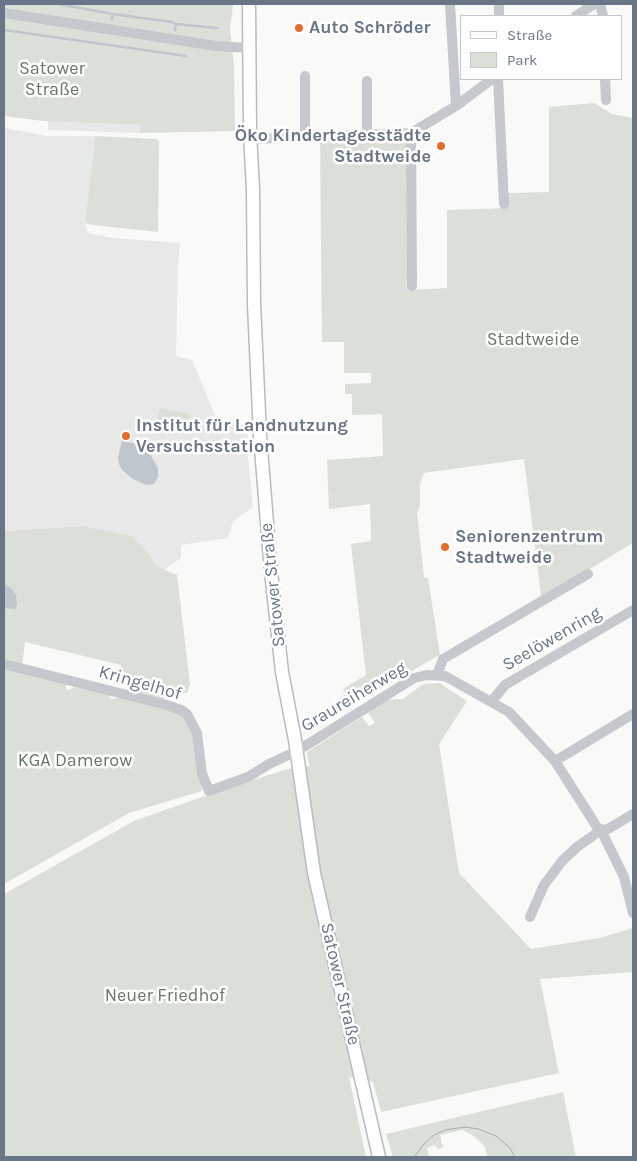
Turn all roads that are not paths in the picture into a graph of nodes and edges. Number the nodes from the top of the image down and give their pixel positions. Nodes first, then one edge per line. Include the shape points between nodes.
1 (249, 4) edge
2 (450, 4) edge
3 (594, 4) edge
4 (4, 13) edge
5 (578, 15) edge
6 (249, 48) junction
7 (305, 76) dead end
8 (491, 80) edge
9 (498, 80) edge
10 (605, 80) edge
11 (367, 81) dead end
12 (606, 100) dead end
13 (456, 106) junction
14 (411, 133) junction
15 (366, 134) junction
16 (305, 137) junction
17 (251, 140) junction
18 (504, 204) dead end
19 (412, 286) dead end
20 (588, 574) dead end
21 (633, 610) edge
22 (4, 664) edge
23 (437, 675) junction
24 (492, 701) junction
25 (633, 714) edge
26 (297, 751) junction
27 (555, 761) junction
28 (209, 791) joint
29 (633, 814) edge
30 (601, 830) junction
31 (633, 913) edge
32 (530, 917) dead end
33 (379, 1157) edge

1 - 6 main road, Satower Straße
2 - 13 street
3 - 5 street
4 - 6 street via 216,46
6 - 17 main road, Satower Straße
7 - 16 street
8 - 13 street
9 - 18 street
10 - 12 street
11 - 15 street
13 - 14 street
14 - 15 street
14 - 19 street
15 - 16 street
16 - 17 street
17 - 26 main road, Satower Straße via 254,304 265,510 282,666
20 - 23 street via 443,659
21 - 24 street, Seelöwenring via 505,686
22 - 28 street, Kringelhof via 181,710 187,714 197,733 202,774
23 - 24 street, Graureiherweg via 453,679
23 - 26 street, Graureiherweg via 414,678
24 - 27 street, Graureiherweg via 518,720
25 - 27 street
26 - 28 street, Graureiherweg via 248,777
26 - 33 main road, Satower Straße via 314,873
27 - 30 street, Graureiherweg
29 - 30 street
30 - 31 street, Graureiherweg via 624,877
30 - 32 street via 577,847 555,869 540,892

